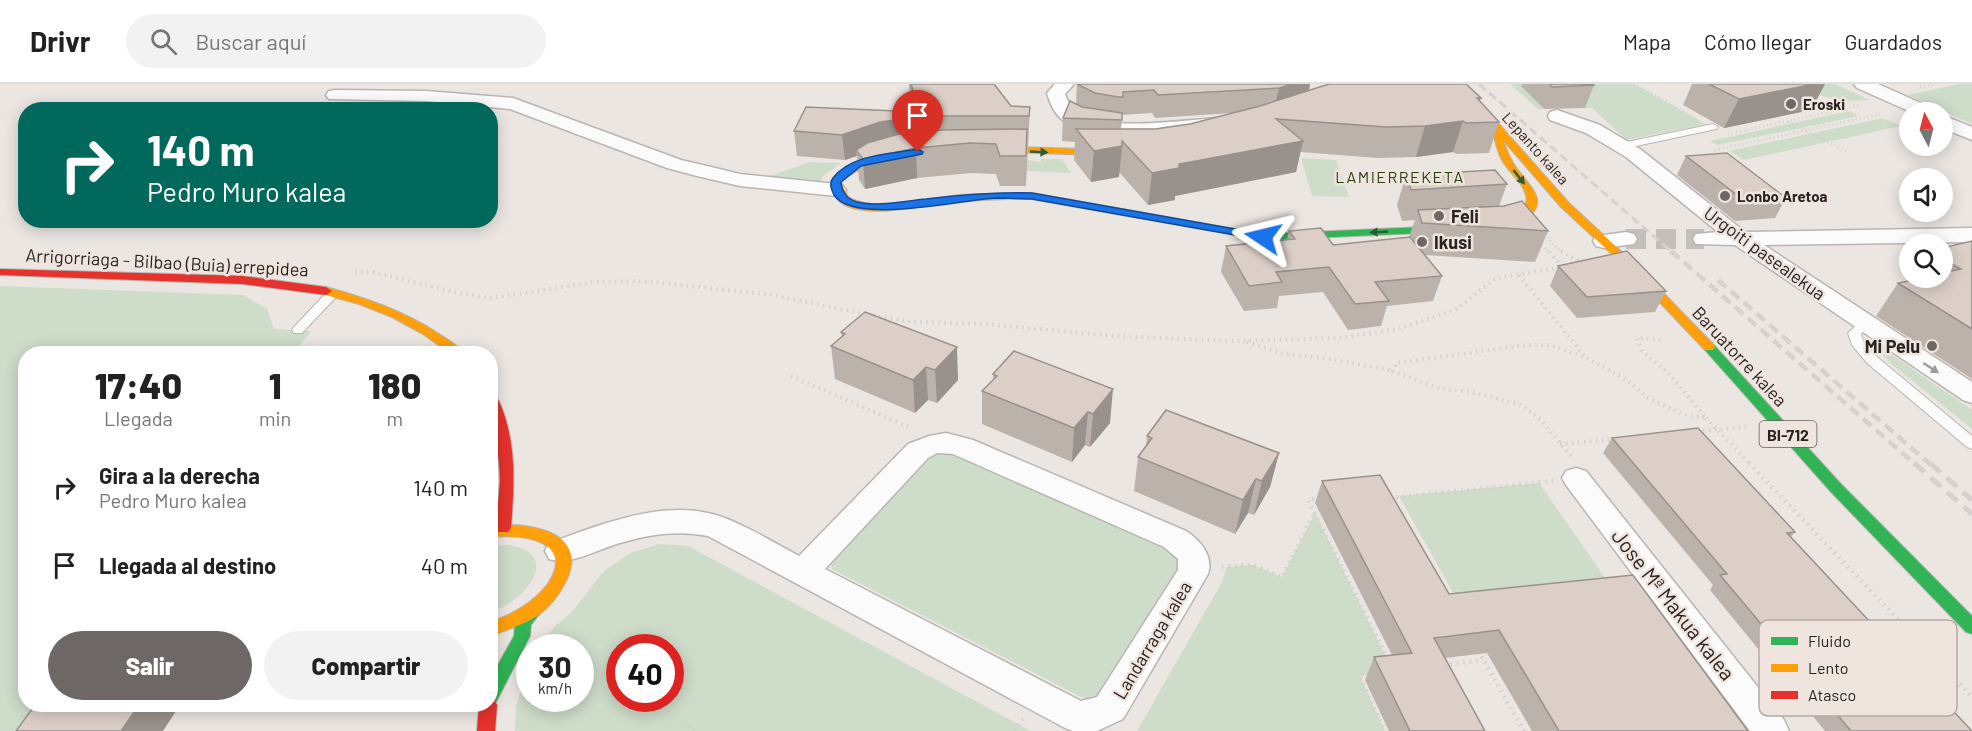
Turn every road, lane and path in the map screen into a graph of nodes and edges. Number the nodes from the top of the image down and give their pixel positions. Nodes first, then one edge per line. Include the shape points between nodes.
1 (1065, 84) edge
2 (1634, 84) edge
3 (1863, 84) edge
4 (1438, 90) edge
5 (335, 95) dead end
6 (1801, 97) edge
7 (491, 102) edge
8 (498, 103) edge
9 (1889, 106) junction
10 (1899, 108) edge
11 (1831, 111) junction
12 (1557, 116) dead end
13 (1787, 121) junction
14 (1495, 125) junction
15 (1953, 126) edge
16 (1713, 127) junction
17 (1234, 128) joint
18 (1805, 130) junction
19 (1972, 134) edge
20 (1207, 139) edge
21 (1622, 146) junction
22 (967, 149) edge
23 (1846, 151) dead end
24 (913, 152) edge
25 (1131, 152) edge
26 (1724, 158) edge
27 (836, 190) junction
28 (1524, 215) junction
29 (1972, 235) edge
30 (1739, 238) junction
31 (1704, 239) tunnel mouth
32 (1615, 240) joint
33 (1584, 264) edge
34 (0, 272) edge
35 (351, 272) dead end
36 (1518, 274) junction
37 (333, 293) junction
38 (1864, 324) junction
39 (298, 330) dead end
40 (1243, 341) junction
41 (450, 346) edge
42 (1714, 353) junction
43 (1586, 358) junction
44 (1392, 371) junction
45 (790, 376) dead end
46 (1972, 394) edge
47 (498, 416) edge
48 (1706, 418) junction
49 (1717, 429) junction
50 (1694, 431) edge
51 (1616, 439) edge
52 (1560, 444) junction
53 (1972, 444) edge
54 (930, 445) junction
55 (1576, 478) joint
56 (1539, 483) dead end
57 (1386, 491) edge
58 (1331, 497) edge
59 (1389, 498) junction
60 (1395, 508) edge
61 (1315, 513) junction
62 (498, 524) edge
63 (498, 529) edge
64 (560, 550) junction
65 (1195, 569) junction
66 (803, 572) junction
67 (535, 609) junction
68 (1899, 620) edge
69 (498, 626) edge
70 (1972, 627) edge
71 (1477, 650) edge
72 (1483, 660) junction
73 (1388, 661) edge
74 (1438, 666) edge
75 (1371, 674) dead end
76 (1957, 681) edge
77 (498, 682) edge
78 (1972, 697) edge
79 (487, 712) edge
80 (664, 712) edge
81 (1759, 715) edge
82 (1759, 716) edge
83 (486, 731) edge
84 (694, 731) edge
85 (1385, 731) edge
86 (1524, 731) edge
87 (1771, 731) edge

1 - 17 street via 1056,93 1065,112 1096,127
2 - 16 path
3 - 9 street
4 - 14 street, Lepanto kalea / BI-712 via 1478,110
5 - 7 street via 426,96
6 - 11 path
8 - 27 street via 513,104 704,172 740,180
9 - 10 street
9 - 11 path
9 - 18 path
11 - 13 path
12 - 21 street, Urgoiti pasealekua via 1593,129
13 - 16 path via 1725,134
13 - 18 path
14 -> 28 street via 1497,142 1531,193 1532,202
14 - 32 street, Lepanto kalea / BI-712 via 1565,205
15 - 19 street
16 - 21 lane
17 - 20 street
18 - 23 path
18 - 26 path via 1715,150
21 - 30 street, Urgoiti pasealekua
22 -> 25 street
24 - 27 street via 858,164 836,181
28 -> 27 street via 1505,225 1263,237 1032,196 995,195 879,207 843,200
28 - 33 path via 1544,224 1549,241
28 - 36 path via 1541,245 1563,267
29 - 30 street
30 - 31 street
30 - 38 street, Urgoiti pasealekua
32 - 42 street, Baruatorre kalea / BI-712
34 - 37 street, Arrigorriaga - Bilbao (Buia) errepidea via 273,282
35 - 40 path via 373,272 491,298 596,282 642,281 766,294 911,322
36 - 40 path via 1496,278 1455,310 1398,329 1340,338
36 - 43 path
37 - 39 lane
37 - 41 street, Arrigorriaga - Bilbao (Buia) errepidea via 372,303 419,324
38 -> 46 street, Urgoiti pasealekua
38 - 53 lane via 1854,333 1858,345
40 - 44 path via 1284,354
42 - 48 path via 1666,340 1637,338 1642,351
42 - 70 street, Baruatorre kalea / BI-712 via 1836,488
43 - 44 path via 1551,345 1526,345 1396,363
43 - 48 path via 1628,381 1648,398 1684,414
44 - 52 path via 1438,388 1521,405 1541,420
45 - 54 path via 917,431
47 - 62 street via 507,480
48 - 49 path
49 - 50 path
49 - 68 path
51 - 52 path
52 - 55 path via 1589,477
54 - 65 street, Landarraga kalea via 951,443 963,447 1166,535 1188,548
54 - 66 street via 915,454
55 - 81 street, Jose Mª Makua kalea
56 - 59 path
57 - 59 path
58 - 61 path via 1308,500
59 - 60 path
61 - 65 path via 1282,577 1253,565
61 - 73 path
63 - 64 street via 517,527 539,532
64 - 66 street, Landarraga kalea via 644,526 690,522 715,526
64 - 67 street via 559,579
65 - 66 street, Landarraga kalea via 1110,708 1097,715 1078,717
67 - 69 street
67 - 77 street via 524,623 522,636
71 - 72 path
72 - 74 path
72 - 86 path
75 - 85 path via 1359,676
76 - 78 path
79 - 83 street
80 - 84 path
82 - 87 street, Jose Mª Makua kalea

